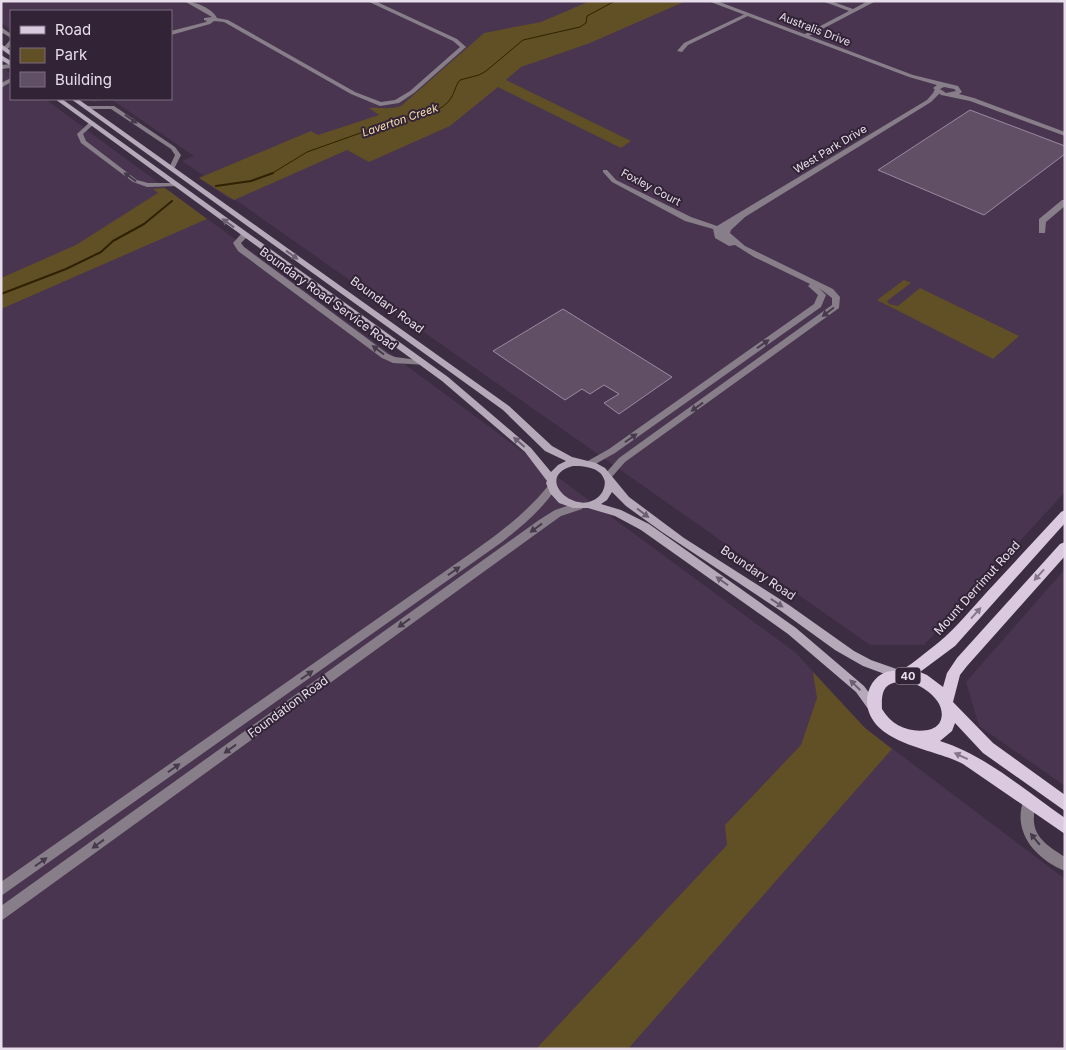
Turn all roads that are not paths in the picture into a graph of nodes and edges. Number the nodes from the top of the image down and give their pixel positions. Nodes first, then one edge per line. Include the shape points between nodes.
1 (187, 1) edge
2 (370, 1) edge
3 (711, 1) edge
4 (825, 1) edge
5 (873, 1) edge
6 (854, 11) junction
7 (748, 15) junction
8 (210, 20) junction
9 (172, 33) edge
10 (804, 36) junction
11 (680, 51) dead end
12 (911, 76) junction
13 (943, 85) junction
14 (937, 90) junction
15 (959, 90) junction
16 (952, 95) junction
17 (59, 100) edge
18 (76, 100) edge
19 (929, 101) junction
20 (86, 107) junction
21 (993, 107) junction
22 (82, 116) junction
23 (92, 123) junction
24 (1065, 134) edge
25 (172, 168) junction
26 (605, 171) dead end
27 (176, 185) junction
28 (1065, 202) edge
29 (742, 215) junction
30 (257, 230) junction
31 (717, 230) junction
32 (726, 231) junction
33 (1042, 231) dead end
34 (245, 235) junction
35 (749, 251) junction
36 (796, 275) junction
37 (822, 295) junction
38 (836, 297) junction
39 (423, 364) junction
40 (721, 373) junction
41 (733, 381) junction
42 (587, 463) junction
43 (608, 477) junction
44 (551, 483) junction
45 (584, 505) junction
46 (1065, 515) edge
47 (1065, 547) edge
48 (478, 554) junction
49 (489, 562) junction
50 (904, 675) junction
51 (947, 704) junction
52 (876, 710) junction
53 (915, 740) junction
54 (1029, 801) junction
55 (1065, 804) edge
56 (1065, 828) edge
57 (1065, 865) edge
58 (1, 890) edge
59 (1, 914) edge

1 - 8 street via 200,8
2 - 8 street via 463,46 403,103 387,108 369,104 242,32
3 - 7 street, Australis Drive
4 - 6 street
5 - 6 street
6 - 10 street
7 - 10 street, Australis Drive
7 - 11 street via 686,44
8 - 9 street
10 - 12 street, Australis Drive
12 - 13 street, Australis Drive
12 - 14 street, Australis Drive
13 - 14 street, West Park Drive
13 - 15 street, Australis Drive
14 - 16 street, Australis Drive
14 - 19 street, West Park Drive
15 - 16 street via 958,94
15 - 21 street
16 - 19 street, West Park Drive
16 - 21 street
17 - 22 main road, Boundary Road
18 - 20 main road, Boundary Road
19 - 29 street, West Park Drive
20 - 22 main road
20 - 25 main road, Boundary Road
20 -> 25 street via 112,107 173,148 178,155
21 - 24 street
22 - 23 main road, Boundary Road
23 - 27 main road, Boundary Road
27 -> 23 street via 147,185 135,181 83,142 80,134
25 - 30 main road, Boundary Road
26 - 31 street, Foxley Court via 614,181 701,228
34 -> 27 main road, Boundary Road
28 - 33 street via 1042,221
29 - 31 street, West Park Drive
29 - 32 street, West Park Drive
30 - 34 main road
30 -> 42 main road, Boundary Road via 506,408 552,452 566,460
31 - 32 street
31 - 35 street via 718,236 727,242
32 - 35 street via 728,237
34 - 39 main road, Boundary Road
39 -> 34 street, Boundary Road Service Road via 385,356 241,249 238,243
35 - 36 street
36 - 37 street
36 - 38 street via 824,287
37 - 38 street
40 -> 37 street via 818,305
38 -> 41 street via 838,303 834,308
44 -> 39 main road, Boundary Road via 528,450
40 - 41 street
42 -> 40 street via 612,451
41 -> 43 street via 622,460
42 - 43 main road via 600,468
42 - 44 main road via 567,464 560,468
43 - 45 main road via 610,485 605,497
43 -> 50 main road, Boundary Road via 628,502 844,651
44 - 45 main road via 561,500
44 - 48 street, Foundation Road via 540,504 529,515
45 -> 49 street, Foundation Road via 558,513
52 -> 45 main road via 860,689 792,631 639,523 618,513
50 -> 46 main road, Mount Derrimut Road / 40 via 950,642
47 -> 51 main road via 962,662 954,673
48 - 49 street
58 -> 48 street, Foundation Road
49 -> 59 street, Foundation Road
50 - 51 main road, 40 via 929,683
50 - 52 main road, 40 via 881,682 874,700
51 - 53 main road via 950,718 947,728 939,735
51 - 55 main road, 40 via 988,748
52 - 53 main road via 891,730
54 -> 53 main road via 960,754
54 - 56 main road
57 -> 54 street via 1029,833

